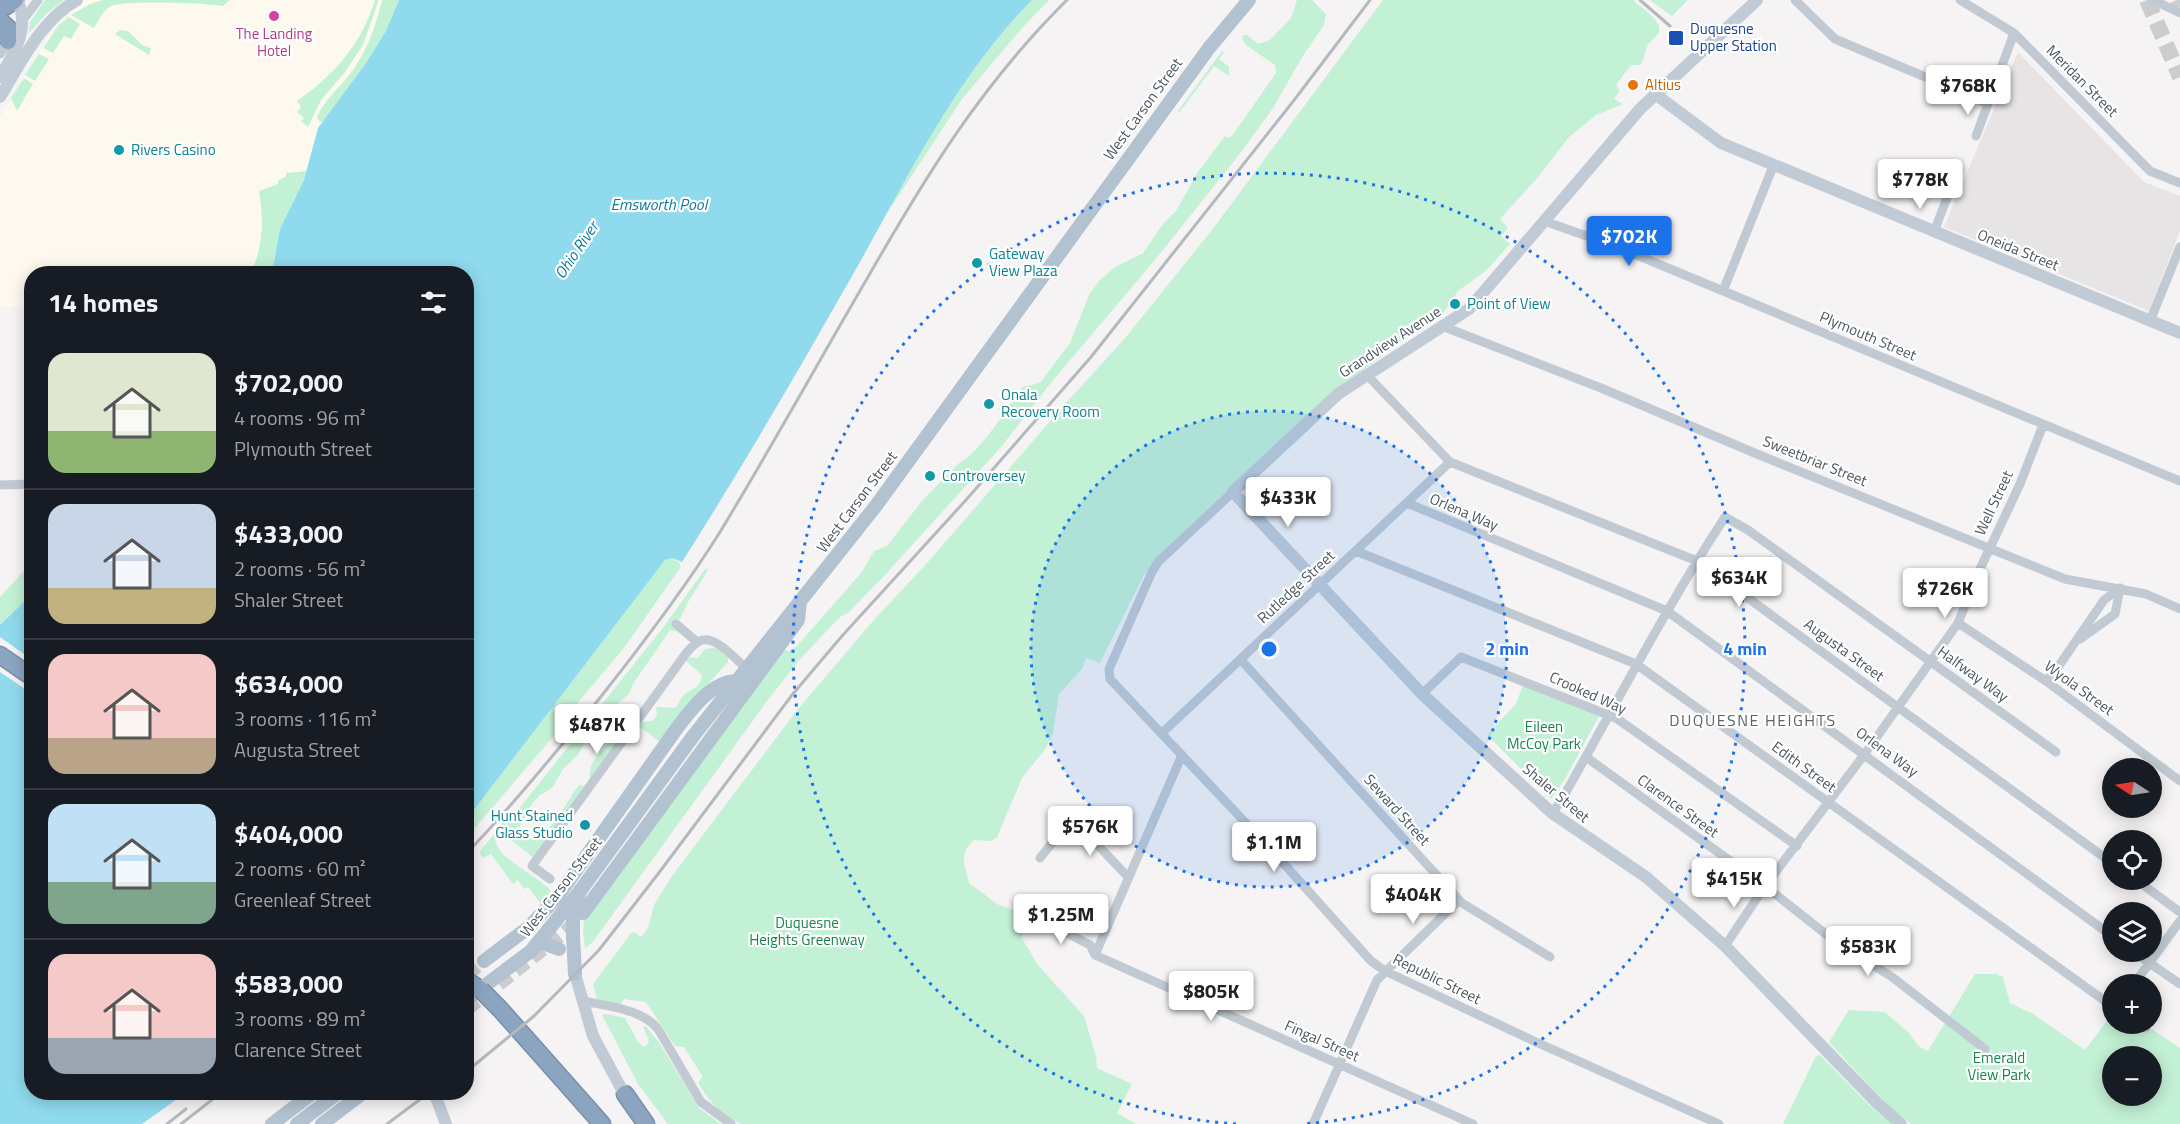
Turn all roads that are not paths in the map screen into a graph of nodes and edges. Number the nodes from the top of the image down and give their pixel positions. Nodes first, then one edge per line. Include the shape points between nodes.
1 (16, 0) edge
2 (38, 0) edge
3 (77, 0) edge
4 (1249, 0) edge
5 (1757, 0) edge
6 (1795, 0) edge
7 (1960, 0) edge
8 (2153, 0) edge
9 (0, 10) edge
10 (2180, 13) edge
11 (0, 21) edge
12 (22, 21) junction
13 (2014, 33) junction
14 (4, 47) edge
15 (0, 77) edge
16 (1655, 94) junction
17 (0, 97) edge
18 (1987, 104) junction
19 (1976, 136) dead end
20 (1774, 164) junction
21 (1956, 174) dead end
22 (2180, 183) edge
23 (1544, 221) junction
24 (1934, 232) junction
25 (2180, 247) edge
26 (1723, 291) junction
27 (2150, 321) junction
28 (1442, 326) junction
29 (2180, 333) edge
30 (1367, 375) junction
31 (2043, 425) junction
32 (1450, 462) junction
33 (2180, 481) edge
34 (24, 484) edge
35 (0, 485) edge
36 (1233, 492) junction
37 (1407, 503) junction
38 (1989, 549) junction
39 (1356, 551) junction
40 (1697, 561) junction
41 (1321, 584) junction
42 (2120, 588) junction
43 (800, 600) junction
44 (2180, 609) edge
45 (1667, 611) junction
46 (1958, 623) junction
47 (676, 624) dead end
48 (697, 642) junction
49 (2073, 645) junction
50 (0, 655) edge
51 (1241, 660) junction
52 (1930, 663) junction
53 (1636, 664) junction
54 (746, 668) junction
55 (1109, 669) joint
56 (24, 671) edge
57 (736, 681) junction
58 (2046, 681) junction
59 (1422, 694) junction
60 (1897, 707) junction
61 (1608, 714) junction
62 (1162, 733) junction
63 (2056, 752) dead end
64 (1182, 755) junction
65 (1864, 755) junction
66 (1586, 757) junction
67 (2180, 781) edge
68 (1828, 803) junction
69 (1552, 813) junction
70 (1797, 846) junction
71 (2102, 856) edge
72 (1040, 858) dead end
73 (1128, 877) junction
74 (550, 879) dead end
75 (1765, 886) junction
76 (2149, 890) edge
77 (580, 891) junction
78 (1459, 900) junction
79 (2180, 912) edge
80 (583, 913) tunnel mouth
81 (1048, 918) dead end
82 (2180, 921) edge
83 (2102, 929) edge
84 (538, 944) junction
85 (1725, 946) junction
86 (1095, 955) junction
87 (1550, 957) dead end
88 (484, 961) tunnel mouth
89 (2148, 963) junction
90 (1384, 971) junction
91 (575, 974) junction
92 (2141, 974) edge
93 (2180, 984) edge
94 (474, 985) edge
95 (481, 990) junction
96 (474, 995) edge
97 (2102, 999) edge
98 (583, 1001) junction
99 (1985, 1049) dead end
100 (1339, 1066) junction
101 (625, 1094) junction
102 (304, 1100) edge
103 (328, 1100) edge
104 (354, 1100) edge
105 (437, 1100) edge
106 (272, 1124) edge
107 (297, 1124) edge
108 (322, 1124) edge
109 (446, 1124) edge
110 (602, 1124) edge
111 (636, 1124) edge
112 (646, 1124) edge
113 (731, 1124) edge
114 (1313, 1124) edge
115 (1473, 1124) edge
116 (1719, 1124) edge
117 (1902, 1124) edge

1 - 9 highway
1 - 12 street
2 - 12 street
3 - 17 street via 54,17
4 - 43 main road, West Carson Street via 1209,48 875,507
5 - 16 street, Grandview Avenue
6 - 18 street via 1835,39
7 - 13 street, Meridan Street
8 - 10 street
11 - 14 highway via 9,32
12 - 14 street
12 - 15 street via 19,43
13 - 18 street
13 - 22 street, Meridan Street via 2150,171
16 - 20 street, Oneida Street via 1721,143
16 - 23 street, Grandview Avenue
18 - 19 street
20 - 24 street, Oneida Street
20 - 26 street
21 - 24 street
23 - 26 street, Plymouth Street
23 - 28 street, Grandview Avenue via 1469,309
24 - 27 street, Oneida Street
25 - 27 street
26 - 31 street, Plymouth Street
27 - 29 street, Oneida Street
28 - 30 street, Grandview Avenue
28 - 38 street, Sweetbriar Street
30 - 32 street, Augusta Street
30 - 36 street, Grandview Avenue via 1338,394
31 - 33 street, Plymouth Street
31 - 38 street, Well Street
32 - 37 street, Rutledge Street
32 - 40 street, Augusta Street
34 - 35 street
36 - 41 street, Shaler Street
36 - 55 street, Grandview Avenue via 1158,562
37 - 39 street, Rutledge Street
37 - 45 street, Orlena Way
38 - 42 street, Sweetbriar Street via 2065,579
38 - 46 street, Well Street
39 - 41 street, Rutledge Street
39 - 53 street, Edith Street
40 - 45 street
40 - 52 street, Halfway Way via 1725,518 1748,530
40 - 60 street, Augusta Street
41 - 51 street, Rutledge Street
41 - 59 street, Shaler Street
42 - 44 street, Sweetbriar Street
42 - 49 street via 2104,600
42 - 49 street via 2115,614
43 - 54 main road, West Carson Street
43 - 80 main road via 798,620
45 - 53 street
45 - 65 street, Orlena Way
46 - 52 street, Well Street
46 - 58 street, Wyola Street
47 - 48 street
48 - 54 street via 715,642
48 - 74 street via 532,866
49 - 58 street
50 - 56 highway
51 - 62 street, Rutledge Street
51 - 78 street, Seward Street
52 - 60 street, Well Street
52 - 63 street, Halfway Way
53 - 61 street
53 - 68 street, Edith Street
54 - 57 main road, West Carson Street
55 - 62 street, Republic Street via 1110,679
57 - 77 main road, West Carson Street
57 - 88 main road via 723,682 689,713 558,896 529,927
58 - 67 street, Wyola Street
59 - 61 street, Crooked Way via 1461,657
59 - 69 street, Shaler Street
60 - 65 street, Well Street
60 - 71 street, Augusta Street
61 - 66 street
61 - 70 street, Crooked Way
62 - 64 street, Republic Street
64 - 73 street
64 - 90 street, Republic Street
65 - 68 street, Well Street
65 - 83 street, Orlena Way
66 - 69 street
66 - 75 street, Clarence Street
68 - 70 street, Well Street
68 - 97 street, Edith Street
69 - 85 street, Shaler Street via 1646,876
70 - 75 street, Well Street
72 - 73 street via 1072,818
73 - 86 street
75 - 85 street, Well Street
75 - 99 street, Clarence Street
76 - 79 street
77 - 84 main road, West Carson Street, bridge
77 - 91 main road, bridge via 573,914
78 - 87 street, Seward Street
78 - 90 street
81 - 86 street, Fingal Street via 1090,945
82 - 89 street
84 - 91 main road, bridge via 559,949
84 - 95 main road, West Carson Street
85 - 117 street, Shaler Street
86 - 100 street, Fingal Street
89 - 92 street
89 - 93 street
90 - 100 street
90 - 116 street, Republic Street
91 - 98 street
94 - 95 highway
95 - 96 main road, West Carson Street
95 - 110 highway, bridge
98 - 101 street via 596,1044
98 - 113 street via 650,1020 701,1102
100 - 114 street
100 - 115 street, Fingal Street
101 - 111 street
101 - 112 highway
102 - 106 main road
103 - 107 main road
104 - 108 main road
105 - 109 street

